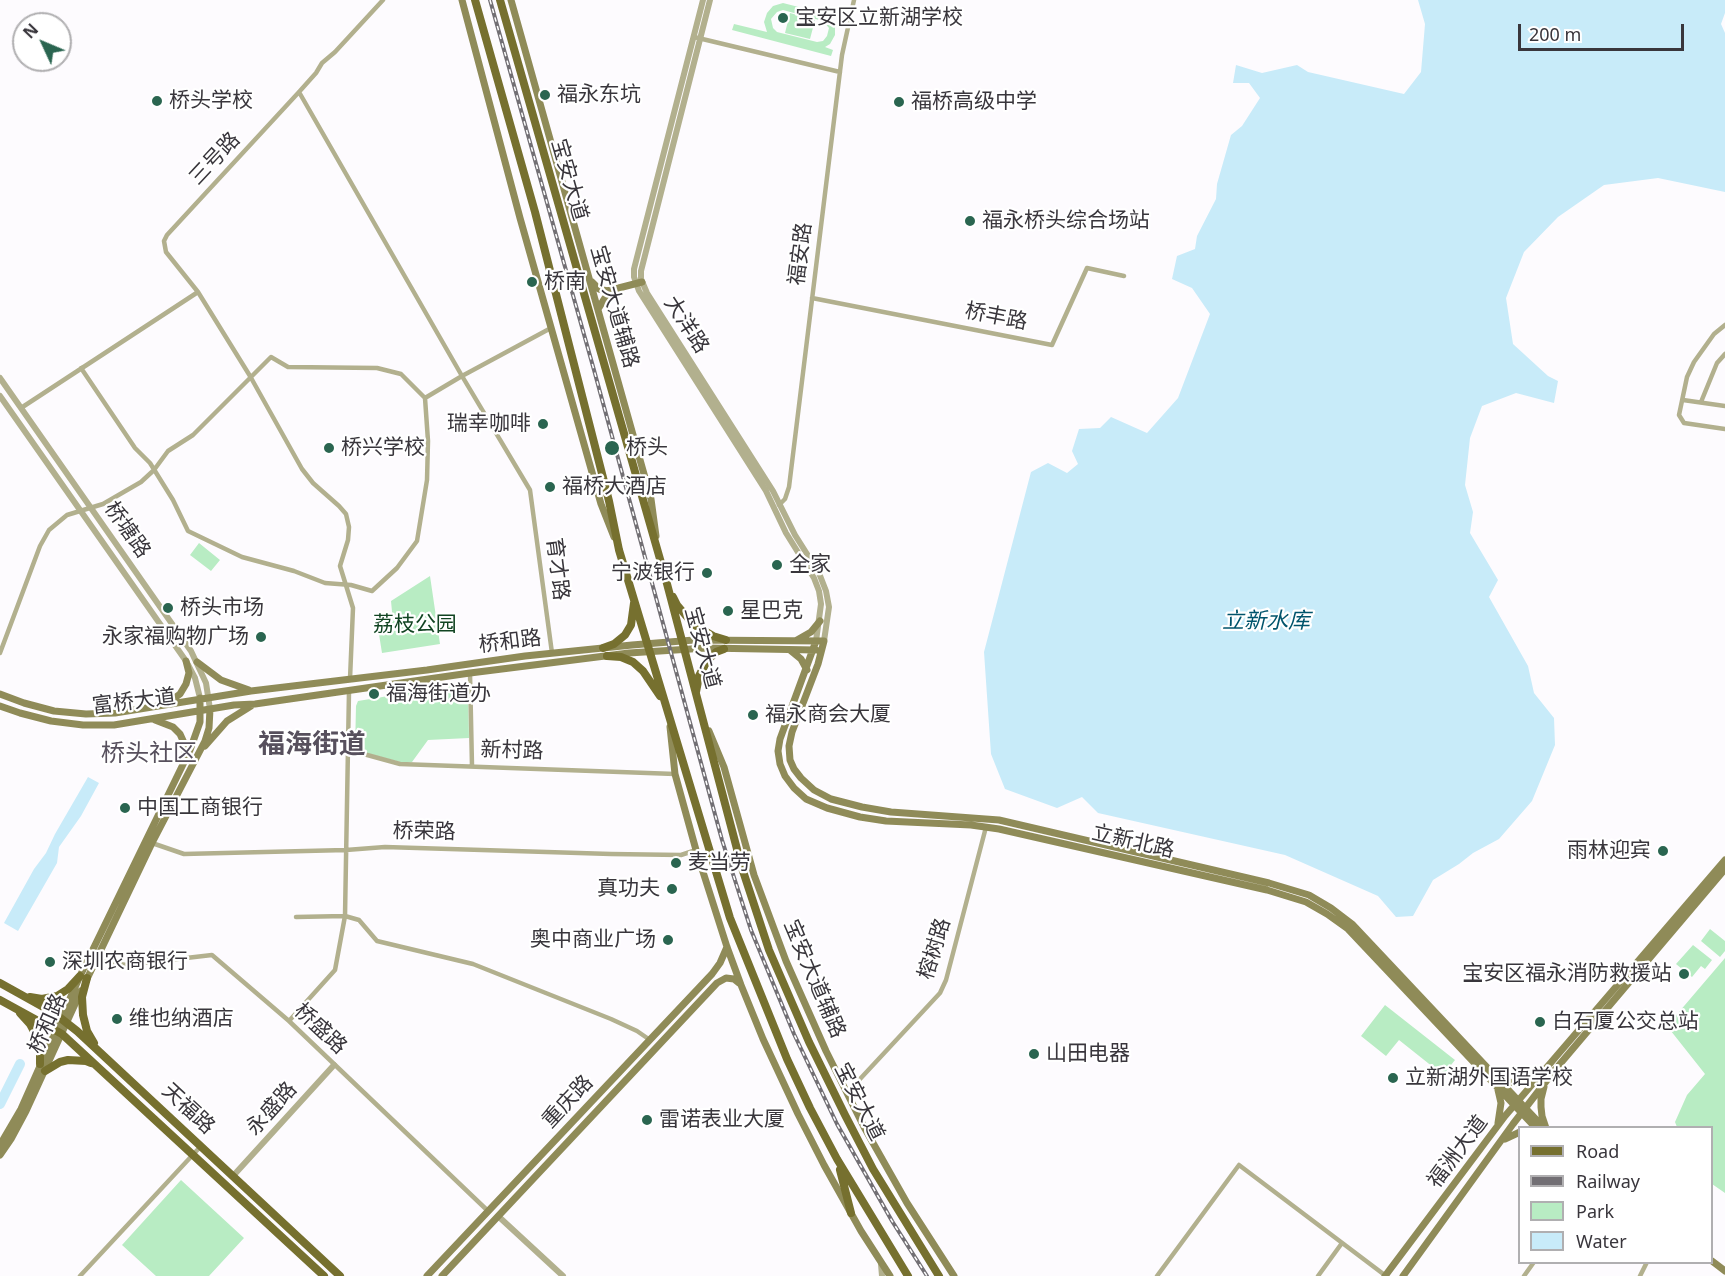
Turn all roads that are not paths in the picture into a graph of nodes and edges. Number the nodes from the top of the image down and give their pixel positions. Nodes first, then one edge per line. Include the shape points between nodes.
1 (384, 0) edge
2 (462, 0) edge
3 (475, 0) edge
4 (500, 0) edge
5 (511, 0) edge
6 (703, 0) edge
7 (710, 0) edge
8 (854, 0) edge
9 (697, 38) junction
10 (840, 72) junction
11 (299, 92) junction
12 (1124, 276) dead end
13 (590, 280) junction
14 (639, 285) junction
15 (198, 292) junction
16 (812, 298) junction
17 (598, 309) junction
18 (1725, 326) edge
19 (551, 328) junction
20 (1725, 354) edge
21 (81, 368) junction
22 (250, 376) junction
23 (462, 376) junction
24 (0, 378) edge
25 (0, 396) edge
26 (425, 398) junction
27 (1683, 400) junction
28 (1701, 402) junction
29 (1725, 406) edge
30 (21, 408) junction
31 (1725, 429) edge
32 (154, 470) junction
33 (777, 507) junction
34 (92, 508) junction
35 (81, 511) junction
36 (619, 550) junction
37 (658, 555) junction
38 (666, 580) junction
39 (346, 585) junction
40 (634, 598) junction
41 (820, 621) junction
42 (794, 641) junction
43 (820, 641) junction
44 (725, 644) junction
45 (682, 645) junction
46 (649, 647) junction
47 (787, 650) junction
48 (818, 650) junction
49 (605, 652) junction
50 (0, 653) edge
51 (552, 653) junction
52 (186, 661) junction
53 (197, 662) junction
54 (807, 670) junction
55 (470, 673) junction
56 (351, 679) junction
57 (283, 687) junction
58 (251, 691) junction
59 (349, 691) junction
60 (0, 694) edge
61 (696, 696) junction
62 (209, 697) junction
63 (200, 699) junction
64 (285, 700) junction
65 (167, 703) junction
66 (255, 704) junction
67 (665, 704) junction
68 (0, 706) edge
69 (210, 709) junction
70 (202, 710) junction
71 (699, 710) junction
72 (129, 711) junction
73 (669, 716) junction
74 (153, 719) junction
75 (130, 723) junction
76 (349, 750) junction
77 (198, 755) junction
78 (184, 762) junction
79 (472, 766) junction
80 (675, 774) junction
81 (987, 818) junction
82 (986, 827) junction
83 (152, 843) junction
84 (346, 850) junction
85 (696, 850) junction
86 (1725, 860) edge
87 (1725, 869) edge
88 (345, 916) junction
89 (296, 917) dead end
90 (727, 947) junction
91 (96, 960) junction
92 (83, 977) junction
93 (0, 983) edge
94 (741, 985) junction
95 (24, 996) junction
96 (0, 1000) edge
97 (681, 1007) junction
98 (15, 1008) junction
99 (688, 1014) junction
100 (64, 1020) junction
101 (289, 1022) junction
102 (59, 1031) junction
103 (650, 1040) junction
104 (98, 1049) junction
105 (334, 1065) junction
106 (98, 1066) junction
107 (42, 1068) junction
108 (1544, 1070) junction
109 (1495, 1076) junction
110 (1546, 1081) junction
111 (1495, 1085) junction
112 (847, 1093) junction
113 (1516, 1103) junction
114 (1523, 1110) junction
115 (1497, 1126) junction
116 (1535, 1126) edge
117 (1543, 1126) edge
118 (1544, 1126) edge
119 (1518, 1133) edge
120 (0, 1144) edge
121 (1498, 1144) junction
122 (201, 1146) junction
123 (0, 1155) edge
124 (193, 1155) junction
125 (837, 1160) junction
126 (233, 1176) junction
127 (488, 1211) junction
128 (851, 1213) junction
129 (498, 1216) junction
130 (1342, 1243) junction
131 (880, 1261) junction
132 (1713, 1262) edge
133 (1533, 1264) edge
134 (1725, 1271) edge
135 (80, 1276) edge
136 (324, 1276) edge
137 (340, 1276) edge
138 (427, 1276) edge
139 (442, 1276) edge
140 (563, 1276) edge
141 (882, 1276) edge
142 (890, 1276) edge
143 (908, 1276) edge
144 (939, 1276) edge
145 (954, 1276) edge
146 (1157, 1276) edge
147 (1318, 1276) edge
148 (1385, 1276) edge
149 (1403, 1276) edge
150 (1524, 1276) edge

1 - 11 street, 三号路
2 - 19 main road
3 - 36 main road, 宝安大道 via 538,223
4 - 37 main road, 宝安大道
5 - 13 main road, 宝安大道辅路
6 - 9 street, 大洋路
7 - 9 street, 大洋路
8 - 10 street, 福安路
9 - 10 street
9 - 14 street, 大洋路 via 634,269
10 - 16 street, 福安路
11 - 15 street, 三号路 via 167,235 166,252
11 - 23 street
12 - 16 street, 桥丰路 via 1086,268 1052,345
13 - 14 main road via 607,291
13 - 17 main road, 宝安大道辅路
14 - 17 main road via 608,297
14 - 33 street, 大洋路
15 - 21 street
15 - 22 street
16 - 33 street, 福安路 via 789,487
17 - 37 main road, 宝安大道辅路 via 651,499
18 - 27 street via 1714,334 1694,362
19 - 23 street
19 - 36 main road via 601,504
20 - 28 street via 1717,363
21 - 30 street
21 - 32 street
22 - 26 street via 270,357 288,367 377,368 401,374
22 - 32 street via 193,435 168,451
22 - 39 street via 302,469 346,514 348,540 340,566
23 - 26 street
23 - 51 street, 育才路 via 530,489
24 - 30 street, 桥塘路
25 - 35 street, 桥塘路
26 - 39 street via 427,480 417,541 372,591
27 - 28 street
27 - 31 street via 1679,415 1684,423
28 - 29 street
30 - 34 street, 桥塘路
32 - 34 street via 141,482
32 - 39 street via 188,531 242,556
33 - 41 street, 大洋路 via 786,533 817,584
33 - 43 street, 大洋路 via 825,585 829,612
34 - 35 street
34 - 53 street, 桥塘路
35 - 50 street via 67,515 44,537
35 - 52 street, 桥塘路
36 - 40 main road, 宝安大道
37 - 38 main road, 宝安大道
38 - 44 main road via 677,605 693,624
38 - 45 main road, 宝安大道
39 - 56 street via 353,608
40 - 46 main road, 宝安大道
40 - 49 main road via 628,631
41 - 42 main road via 811,632
41 - 43 street, 大洋路
42 - 43 main road, 桥和路
42 - 44 main road, 桥和路
43 - 48 main road, 立新北路
44 - 45 main road, 桥和路
44 - 47 main road, 桥和路
44 - 61 main road via 703,667
45 - 46 main road, 桥和路
45 - 61 main road, 宝安大道
46 - 49 main road, 桥和路
46 - 67 main road, 宝安大道
47 - 48 main road, 桥和路
47 - 54 main road via 801,658
48 - 54 main road, 立新北路
48 - 81 main road, 立新北路 via 789,741 792,765 808,785 831,799 862,807
49 - 51 main road, 桥和路
49 - 55 main road, 桥和路
49 - 67 main road via 633,662
51 - 56 main road, 桥和路
52 - 63 street, 桥塘路
52 - 65 main road via 186,684
53 - 58 main road via 221,680
53 - 62 street, 桥塘路
54 - 82 main road, 立新北路 via 778,752 783,772 802,796 860,817
55 - 59 main road, 桥和路
55 - 79 street
56 - 57 main road, 桥和路
57 - 58 main road, 桥和路
57 - 64 main road
58 - 62 main road, 桥和路
59 - 64 main road, 桥和路
59 - 76 street
60 - 72 main road, 富桥大道 via 54,711
61 - 71 main road, 宝安大道
62 - 63 main road, 桥和路
62 - 69 street, 桥塘路
63 - 65 main road, 富桥大道
63 - 70 main road, 桥塘路
64 - 66 main road, 桥和路
65 - 72 main road, 富桥大道
66 - 69 main road, 桥和路
66 - 77 main road via 227,721
67 - 73 main road, 宝安大道
68 - 75 main road, 富桥大道 via 59,722 98,726
69 - 70 main road, 桥和路
69 - 77 main road, 桥和路 via 209,728
70 - 74 main road, 富桥大道
70 - 78 main road, 桥和路
71 - 112 main road, 宝安大道辅路 via 724,767 751,864 782,951
71 - 144 main road, 宝安大道 via 742,868 790,1000 873,1169
72 - 75 main road
73 - 80 main road
73 - 125 main road, 宝安大道 via 734,929 787,1059
74 - 75 main road, 富桥大道
74 - 78 main road via 180,734 185,745
76 - 79 street, 新村路 via 400,764
76 - 84 street
77 - 83 main road, 桥和路
78 - 92 main road, 桥和路
79 - 80 street, 新村路
80 - 85 main road
81 - 82 street, 榕树路
81 - 109 main road, 立新北路 via 1269,883 1320,901 1352,924
82 - 111 main road, 立新北路 via 1267,890 1311,904 1348,929
82 - 112 street, 榕树路 via 940,993
83 - 84 street, 桥荣路 via 184,854
83 - 91 main road, 桥和路
84 - 85 street, 桥荣路 via 396,847 681,855
84 - 88 street
85 - 90 main road
86 - 108 main road, 福洲大道
87 - 110 main road, 福洲大道
88 - 89 street
88 - 101 street via 334,970
88 - 103 street via 359,920 377,941 473,964 611,1019
90 - 94 main road
90 - 97 main road, 重庆路 via 716,969
91 - 92 main road, 桥和路
91 - 101 street, 桥盛路 via 126,965 212,955
92 - 95 main road via 57,996
92 - 100 main road, 桥和路
92 - 104 main road via 83,1015
93 - 95 main road, 天福路
94 - 99 main road, 重庆路 via 730,978 720,981
94 - 128 main road via 798,1114
95 - 100 main road, 天福路
96 - 98 main road, 天福路
97 - 99 main road
97 - 103 main road, 重庆路
98 - 102 main road, 天福路
98 - 107 main road via 36,1035
99 - 129 main road, 重庆路
100 - 102 main road, 桥和路
100 - 104 main road, 天福路
101 - 105 street, 桥盛路
102 - 106 main road, 天福路
102 - 107 main road, 桥和路
103 - 127 main road, 重庆路
104 - 122 main road, 天福路
105 - 126 street, 永盛路
105 - 127 street, 桥盛路
106 - 107 main road via 68,1060
106 - 124 main road, 天福路
107 - 120 main road, 桥和路
107 - 123 main road, 桥和路 via 19,1125
108 - 109 main road via 1516,1083
108 - 113 main road, 福洲大道
109 - 113 main road, 立新北路
110 - 114 main road, 福洲大道
110 - 118 main road via 1541,1099
111 - 113 main road, 立新北路
111 - 115 main road via 1501,1103
112 - 145 main road, 宝安大道辅路 via 897,1186
113 - 114 main road, 立新北路
113 - 115 main road, 福洲大道
114 - 116 main road, 立新北路
114 - 117 main road, 立新北路
114 - 121 main road, 福洲大道
115 - 148 main road, 福洲大道
119 - 121 main road
121 - 149 main road, 福洲大道
122 - 124 street
122 - 126 main road, 天福路
124 - 135 street
124 - 136 main road, 天福路
125 - 128 main road
125 - 143 main road, 宝安大道
126 - 137 main road, 天福路
127 - 138 main road, 重庆路
128 - 131 main road
129 - 139 main road, 重庆路
129 - 140 street
130 - 146 street via 1239,1166
130 - 147 street
130 - 148 street
131 - 141 street
131 - 142 main road
132 - 134 main road
133 - 150 street

